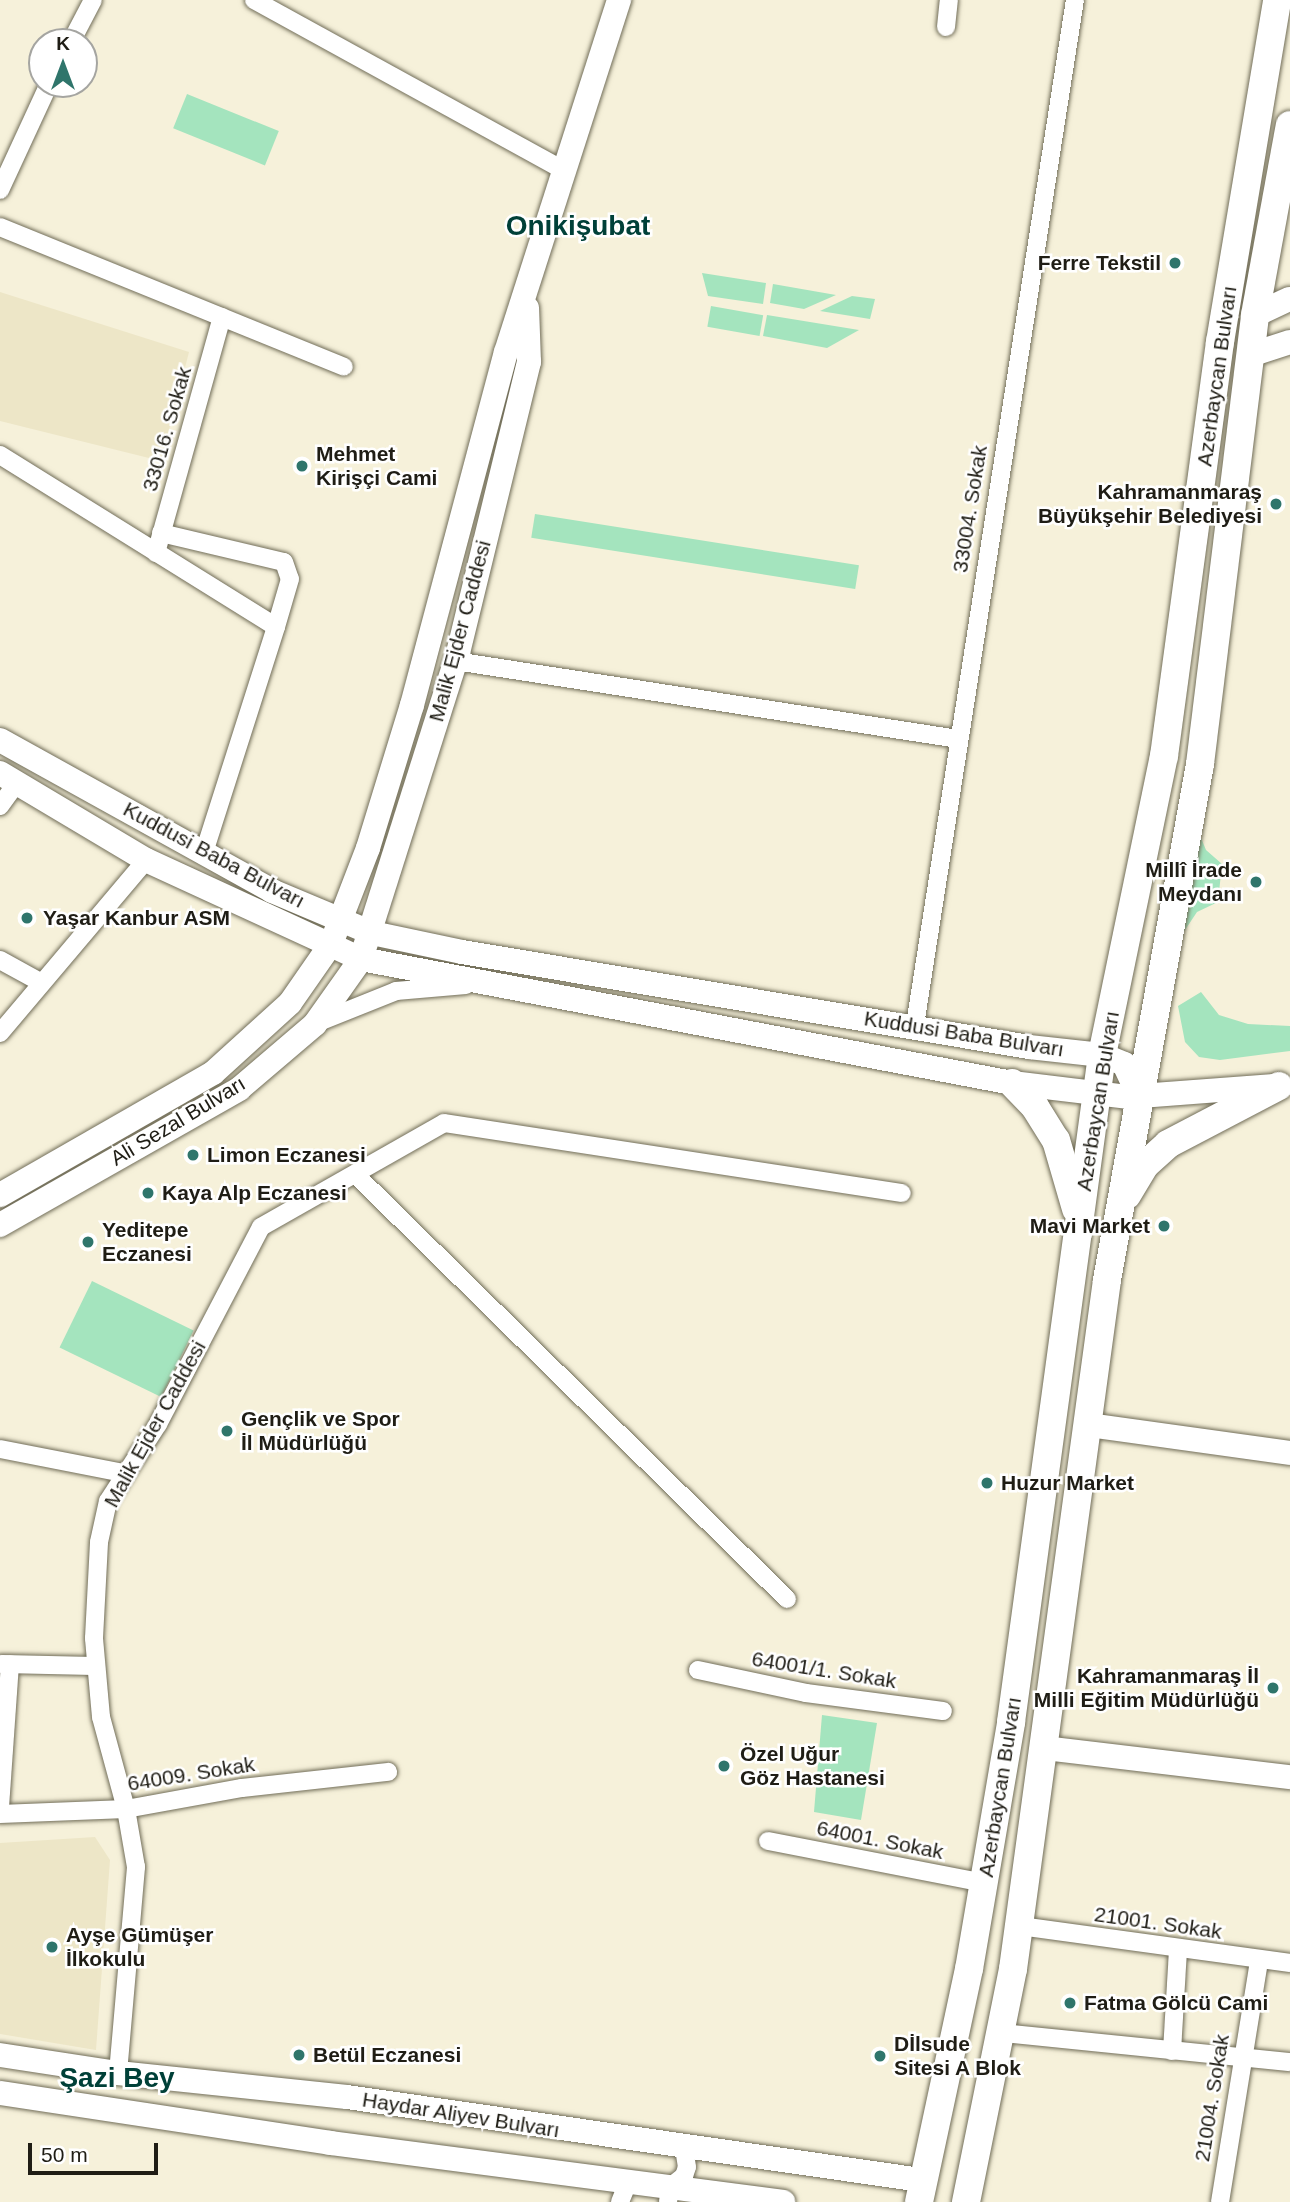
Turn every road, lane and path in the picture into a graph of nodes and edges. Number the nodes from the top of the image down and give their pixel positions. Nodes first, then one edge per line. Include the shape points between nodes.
1 (93, 0) edge
2 (254, 0) edge
3 (619, 0) edge
4 (948, 0) edge
5 (1075, 0) edge
6 (1277, 0) edge
7 (946, 27) dead end
8 (78, 28) edge
9 (43, 98) edge
10 (1290, 125) edge
11 (565, 171) junction
12 (0, 190) edge
13 (0, 227) edge
14 (527, 296) junction
15 (1290, 299) edge
16 (1255, 315) junction
17 (222, 317) junction
18 (1290, 342) edge
19 (1250, 355) junction
20 (344, 368) dead end
21 (0, 455) edge
22 (161, 533) junction
23 (156, 553) junction
24 (276, 627) junction
25 (455, 661) junction
26 (958, 739) junction
27 (0, 740) edge
28 (9, 778) edge
29 (0, 806) edge
30 (204, 853) junction
31 (146, 860) junction
32 (340, 919) junction
33 (372, 933) junction
34 (331, 944) junction
35 (361, 959) junction
36 (0, 960) edge
37 (40, 982) junction
38 (488, 984) junction
39 (316, 1024) junction
40 (915, 1025) junction
41 (0, 1033) edge
42 (1102, 1055) junction
43 (1012, 1083) junction
44 (1284, 1085) edge
45 (1097, 1093) junction
46 (1139, 1096) junction
47 (355, 1174) junction
48 (902, 1193) dead end
49 (0, 1195) edge
50 (1121, 1206) junction
51 (1080, 1221) junction
52 (0, 1225) edge
53 (1089, 1425) junction
54 (0, 1449) edge
55 (1290, 1453) edge
56 (123, 1473) junction
57 (787, 1599) dead end
58 (5, 1664) edge
59 (96, 1666) junction
60 (698, 1670) dead end
61 (943, 1712) dead end
62 (1045, 1748) junction
63 (388, 1772) dead end
64 (1290, 1777) edge
65 (0, 1807) edge
66 (126, 1809) junction
67 (0, 1814) edge
68 (768, 1841) dead end
69 (984, 1883) junction
70 (1020, 1926) junction
71 (1178, 1950) junction
72 (1259, 1960) junction
73 (1290, 1963) edge
74 (1003, 2033) junction
75 (1172, 2051) junction
76 (0, 2054) edge
77 (1240, 2058) junction
78 (1290, 2062) edge
79 (118, 2073) junction
80 (0, 2093) edge
81 (684, 2147) junction
82 (920, 2191) edge
83 (624, 2192) edge
84 (669, 2194) edge
85 (721, 2198) edge
86 (783, 2202) edge
87 (966, 2202) edge
88 (1220, 2202) edge

1 - 8 street
2 - 11 street
3 - 11 main road, Malik Ejder Caddesi
4 - 7 street
5 - 26 street, 33004. Sokak
6 - 42 main road, Azerbaycan Bulvarı via 1220,342 1164,756
9 - 12 street
10 - 16 main road, Azerbaycan Bulvarı
11 - 14 main road, Malik Ejder Caddesi
13 - 17 street
14 - 25 main road, Malik Ejder Caddesi via 529,362
14 - 32 main road, Malik Ejder Caddesi via 506,352 412,705 368,848
15 - 16 main road
16 - 19 main road, Azerbaycan Bulvarı
17 - 20 street
17 - 22 street, 33016. Sokak
18 - 19 main road
19 - 46 main road, Azerbaycan Bulvarı via 1201,756
21 - 23 street
22 - 23 street, 33016. Sokak
22 - 24 street via 284,562 290,579
23 - 24 street
24 - 30 street
25 - 26 street
25 - 33 main road, Malik Ejder Caddesi
26 - 40 street, 33004. Sokak
27 - 30 main road, Kuddusi Baba Bulvarı
28 - 29 street
28 - 31 main road, Kuddusi Baba Bulvarı
30 - 32 main road, Kuddusi Baba Bulvarı via 272,891
31 - 34 main road, Kuddusi Baba Bulvarı
31 - 37 street
32 - 33 main road, Kuddusi Baba Bulvarı
32 - 34 main road, Malik Ejder Caddesi
33 - 35 main road, Malik Ejder Caddesi
33 - 40 main road, Kuddusi Baba Bulvarı via 462,953
34 - 35 main road, Kuddusi Baba Bulvarı
34 - 49 main road, Ali Sezal Bulvarı via 290,1003 213,1073
35 - 38 main road, Kuddusi Baba Bulvarı
35 - 39 main road, Ali Sezal Bulvarı
36 - 37 street
37 - 41 street
38 - 39 street via 396,991
38 - 43 main road, Kuddusi Baba Bulvarı via 790,1037
39 - 52 main road, Ali Sezal Bulvarı via 239,1089
40 - 42 main road, Kuddusi Baba Bulvarı via 1029,1047
42 - 45 main road, Azerbaycan Bulvarı
42 - 46 main road, Kuddusi Baba Bulvarı via 1124,1064
43 - 45 main road, Kuddusi Baba Bulvarı
43 - 51 main road via 1035,1107 1056,1140
44 - 46 main road
44 - 50 main road via 1168,1144 1145,1166
45 - 46 main road, Kuddusi Baba Bulvarı
45 - 51 main road, Azerbaycan Bulvarı
46 - 50 main road, Azerbaycan Bulvarı
47 - 48 street, Malik Ejder Caddesi via 444,1123
47 - 56 street, Malik Ejder Caddesi via 261,1227 158,1424
47 - 57 street
50 - 53 main road, Azerbaycan Bulvarı
51 - 69 main road, Azerbaycan Bulvarı via 1047,1481
53 - 55 main road
53 - 62 main road, Azerbaycan Bulvarı
54 - 56 street
56 - 59 street, Malik Ejder Caddesi via 108,1501 99,1542
58 - 59 street
58 - 65 street
59 - 66 street, Malik Ejder Caddesi via 101,1717
60 - 61 street, 64001/1. Sokak via 806,1693
62 - 64 main road
62 - 70 main road, Azerbaycan Bulvarı
63 - 66 street, 64009. Sokak via 242,1788
66 - 67 street, 64009. Sokak
66 - 79 street, Malik Ejder Caddesi via 136,1867
68 - 69 street, 64001. Sokak
69 - 82 main road, Azerbaycan Bulvarı
70 - 71 street, 21001. Sokak
70 - 74 main road, Azerbaycan Bulvarı
71 - 72 street, 21001. Sokak
71 - 75 street
72 - 73 street, 21001. Sokak
72 - 77 street, 21004. Sokak
74 - 75 street
74 - 87 main road, Azerbaycan Bulvarı
75 - 77 street
76 - 79 main road, Haydar Aliyev Bulvarı
77 - 78 street
77 - 88 street, 21004. Sokak
79 - 81 main road, Haydar Aliyev Bulvarı via 347,2097
80 - 83 main road, Haydar Aliyev Bulvarı
81 - 82 main road, Haydar Aliyev Bulvarı
81 - 84 street via 684,2176
83 - 84 main road, Haydar Aliyev Bulvarı
84 - 85 main road, Haydar Aliyev Bulvarı
85 - 86 main road, Haydar Aliyev Bulvarı

